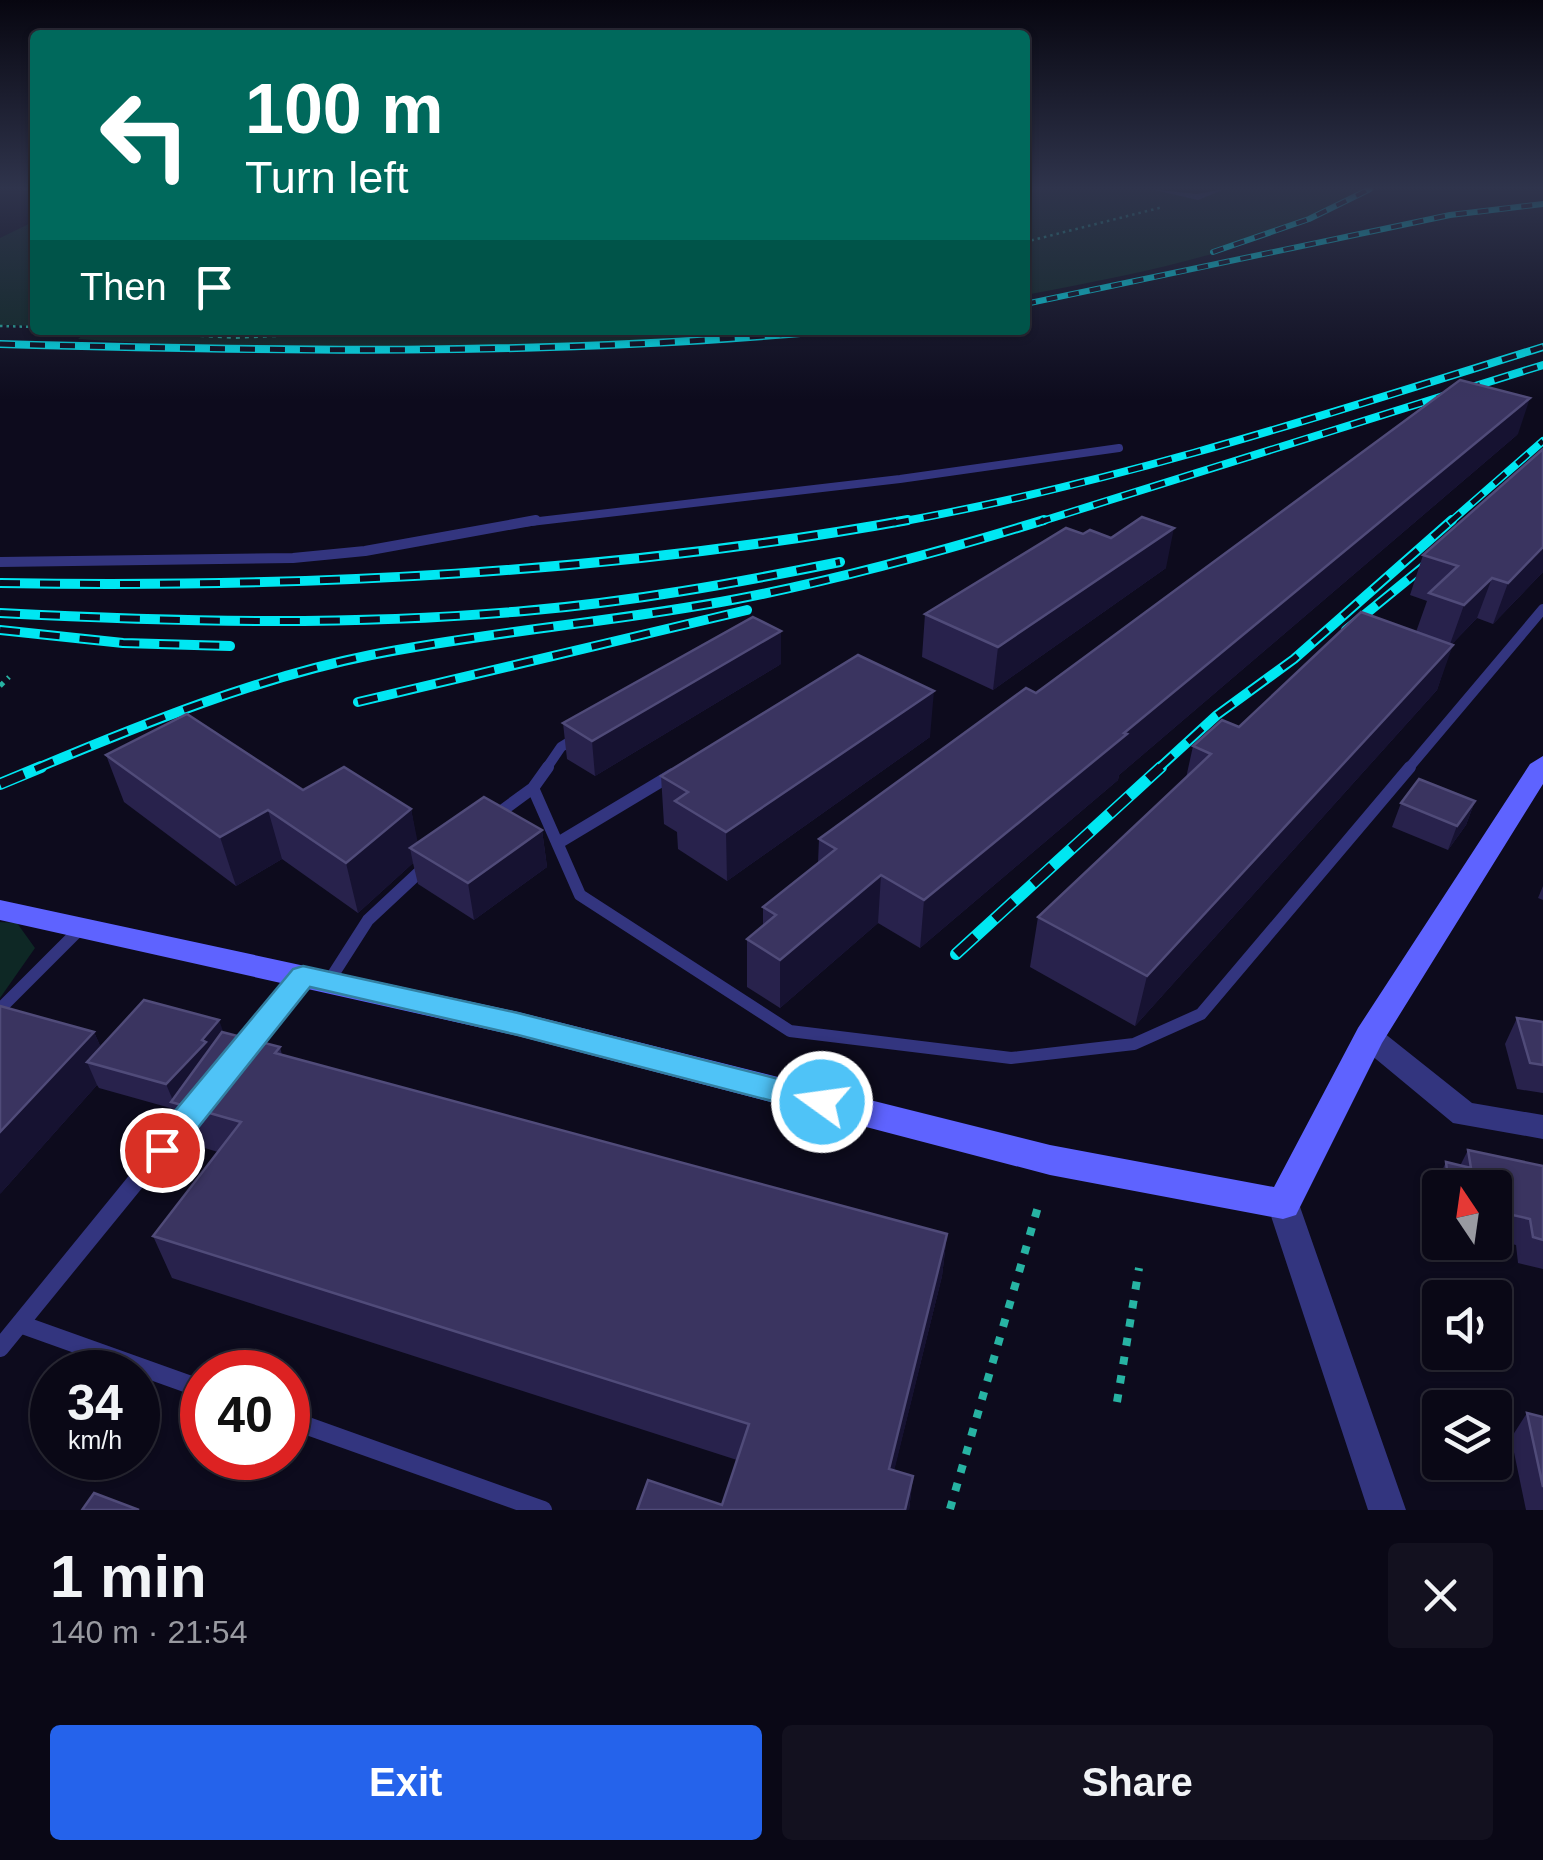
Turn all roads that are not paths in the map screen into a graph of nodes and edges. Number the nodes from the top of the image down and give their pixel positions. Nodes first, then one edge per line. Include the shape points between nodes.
1 (1119, 448) dead end
2 (0, 562) edge
3 (1543, 609) edge
4 (578, 736) edge
5 (692, 762) edge
6 (1543, 764) edge
7 (533, 788) junction
8 (487, 822) edge
9 (558, 844) junction
10 (440, 855) edge
11 (0, 910) edge
12 (82, 927) junction
13 (316, 979) junction
14 (0, 1009) edge
15 (1369, 1037) junction
16 (229, 1067) edge
17 (205, 1097) edge
18 (1543, 1128) edge
19 (1283, 1204) junction
20 (20, 1324) junction
21 (0, 1348) edge
22 (180, 1381) edge
23 (310, 1427) edge
24 (543, 1510) edge
25 (1387, 1510) edge

1 - 2 lane via 538,520 347,553
3 - 9 lane via 1201,1014 1134,1044 1011,1058 790,1031 580,895
4 - 7 lane via 561,746
5 - 9 lane
6 - 15 street
7 - 8 lane
7 - 9 lane
10 - 13 lane via 409,878
11 - 12 street
12 - 13 street
12 - 14 lane
13 - 16 lane
13 - 19 street via 1050,1160
15 - 18 street via 1464,1114
15 - 19 street
17 - 20 lane
19 - 25 street
20 - 21 lane
20 - 22 lane
23 - 24 lane

